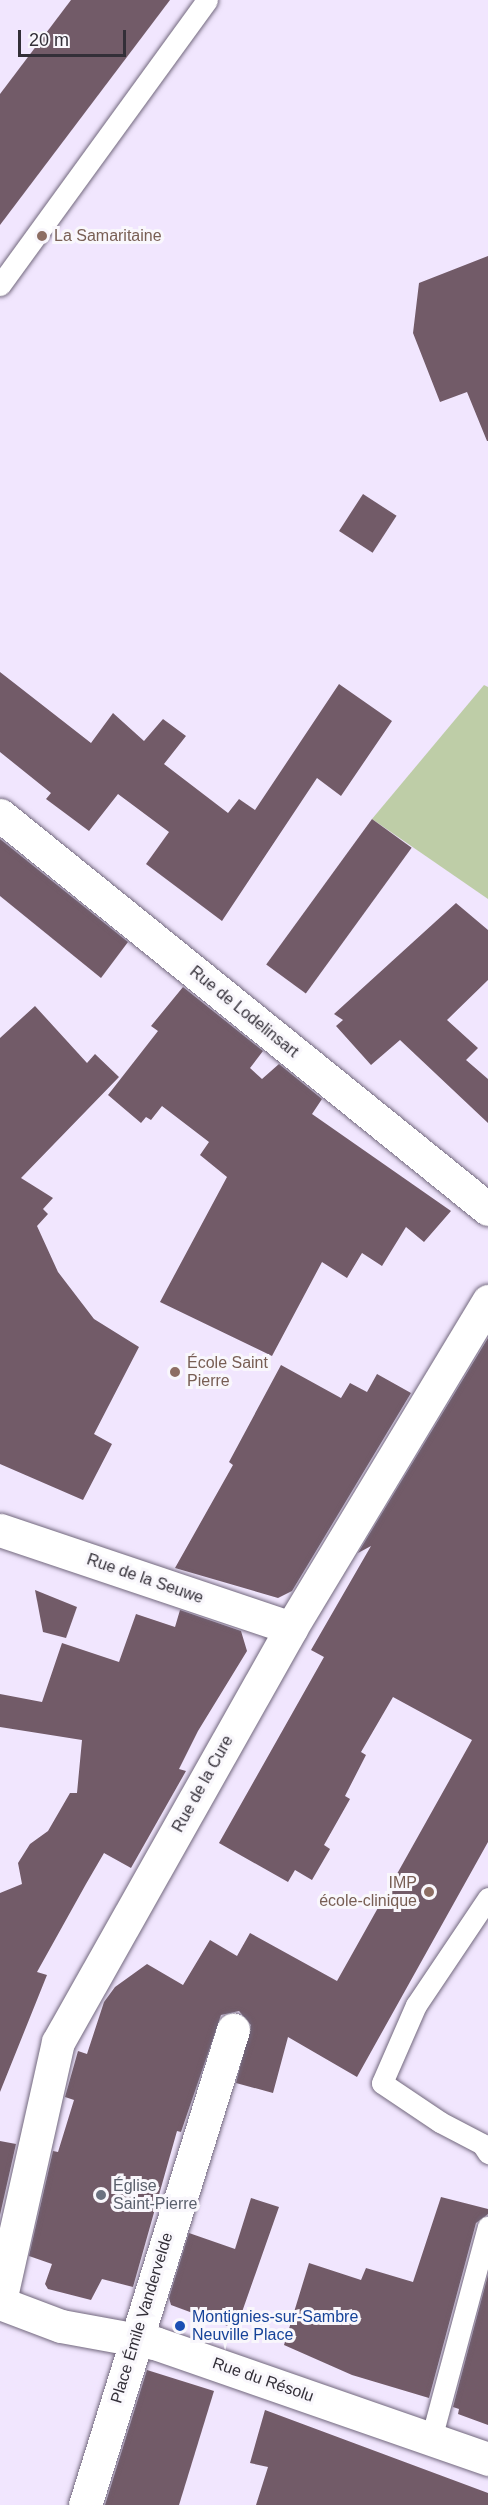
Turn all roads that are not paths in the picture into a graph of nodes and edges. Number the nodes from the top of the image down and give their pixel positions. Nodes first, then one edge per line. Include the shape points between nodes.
1 (207, 0) edge
2 (0, 285) edge
3 (0, 815) edge
4 (488, 1209) edge
5 (488, 1301) edge
6 (0, 1530) edge
7 (291, 1628) junction
8 (488, 1898) edge
9 (233, 2029) dead end
10 (488, 2153) edge
11 (488, 2226) edge
12 (0, 2302) edge
13 (133, 2341) junction
14 (431, 2439) junction
15 (488, 2459) edge
16 (85, 2505) edge

1 - 2 lane
3 - 4 street, Rue de Lodelinsart
5 - 7 street, Rue de la Cure
6 - 7 street, Rue de la Seuwe
7 - 12 street, Rue de la Cure via 58,2042
8 - 10 lane via 416,2005 382,2083 440,2122 482,2144
9 - 13 street, Place Émile Vandervelde
11 - 14 lane
12 - 13 street, Rue du Résolu via 61,2326
13 - 14 street, Rue du Résolu via 155,2343
13 - 16 street, Place Émile Vandervelde
14 - 15 street, Rue du Résolu

